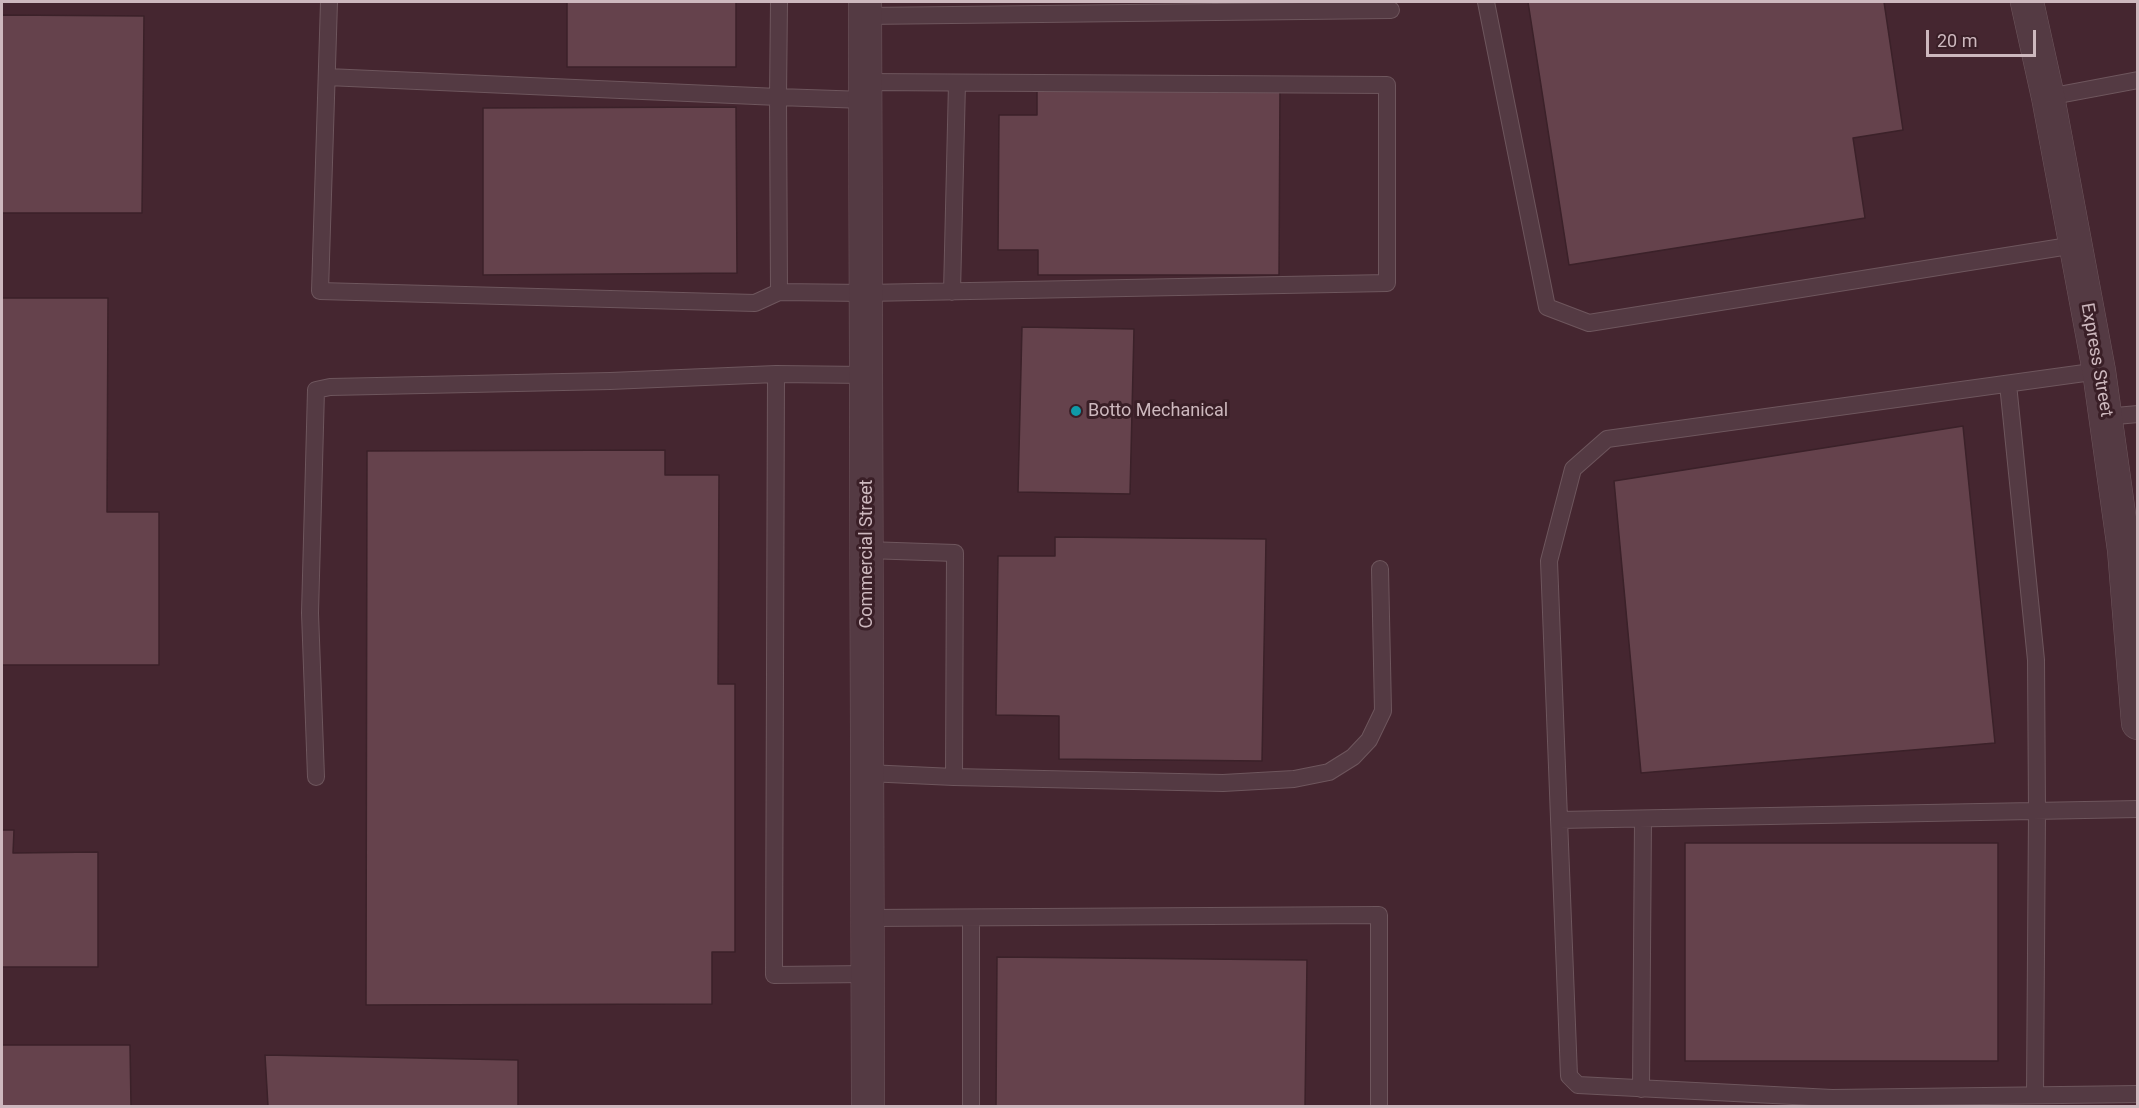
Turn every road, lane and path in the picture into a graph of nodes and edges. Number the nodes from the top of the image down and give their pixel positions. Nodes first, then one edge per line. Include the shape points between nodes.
1 (329, 2) edge
2 (779, 2) edge
3 (1486, 2) edge
4 (2027, 2) edge
5 (1237, 7) edge
6 (964, 8) edge
7 (865, 9) edge
8 (1391, 10) dead end
9 (327, 77) junction
10 (2138, 80) edge
11 (957, 83) junction
12 (865, 91) junction
13 (778, 97) junction
14 (2048, 97) junction
15 (2075, 245) junction
16 (779, 292) junction
17 (952, 292) junction
18 (866, 293) junction
19 (2099, 371) junction
20 (776, 374) junction
21 (866, 375) junction
22 (2008, 384) junction
23 (2138, 414) edge
24 (2106, 417) junction
25 (867, 550) junction
26 (1380, 569) dead end
27 (2136, 682) edge
28 (2138, 723) edge
29 (867, 774) junction
30 (316, 777) dead end
31 (954, 777) junction
32 (2138, 809) edge
33 (2037, 812) junction
34 (1643, 819) junction
35 (1559, 820) junction
36 (867, 918) junction
37 (971, 918) junction
38 (867, 974) junction
39 (1641, 1089) junction
40 (2035, 1095) junction
41 (2138, 1095) edge
42 (868, 1107) edge
43 (971, 1107) edge
44 (1379, 1107) edge

1 - 9 lane
2 - 13 lane
3 - 15 lane via 1547,307 1589,323
4 - 14 street, Express Street
5 - 6 lane
5 - 8 lane
6 - 7 lane
7 - 12 street, Commercial Street
9 - 13 lane
9 - 16 lane via 320,291 755,303
10 - 14 lane
11 - 12 lane
11 - 17 lane
11 - 17 lane via 1387,86 1388,283
12 - 13 lane
12 - 18 street, Commercial Street
13 - 16 lane
14 - 15 street, Express Street
15 - 19 street, Express Street
16 - 18 lane
17 - 18 lane
18 - 21 street, Commercial Street
19 - 22 lane
19 - 24 street, Express Street
20 - 21 lane
20 - 30 lane via 316,390 310,613
20 - 38 lane via 774,975
21 - 25 street, Commercial Street
22 - 33 lane via 2036,660
22 - 35 lane via 1607,439 1573,469 1549,561
23 - 24 lane
24 - 27 street, Express Street via 2121,486
25 - 29 street, Commercial Street
25 - 31 lane via 956,553
26 - 31 lane via 1383,711 1369,740 1353,757 1329,772 1294,779 1223,783
27 - 28 street, Express Street
29 - 31 lane
29 - 36 street, Commercial Street
32 - 33 lane
33 - 34 lane
33 - 40 lane
34 - 35 lane
34 - 39 lane
35 - 39 lane via 1569,1076 1578,1085
36 - 37 lane
36 - 38 street, Commercial Street
37 - 43 lane
37 - 44 lane via 1379,915
38 - 42 street, Commercial Street
39 - 40 lane via 1832,1098
40 - 41 lane

